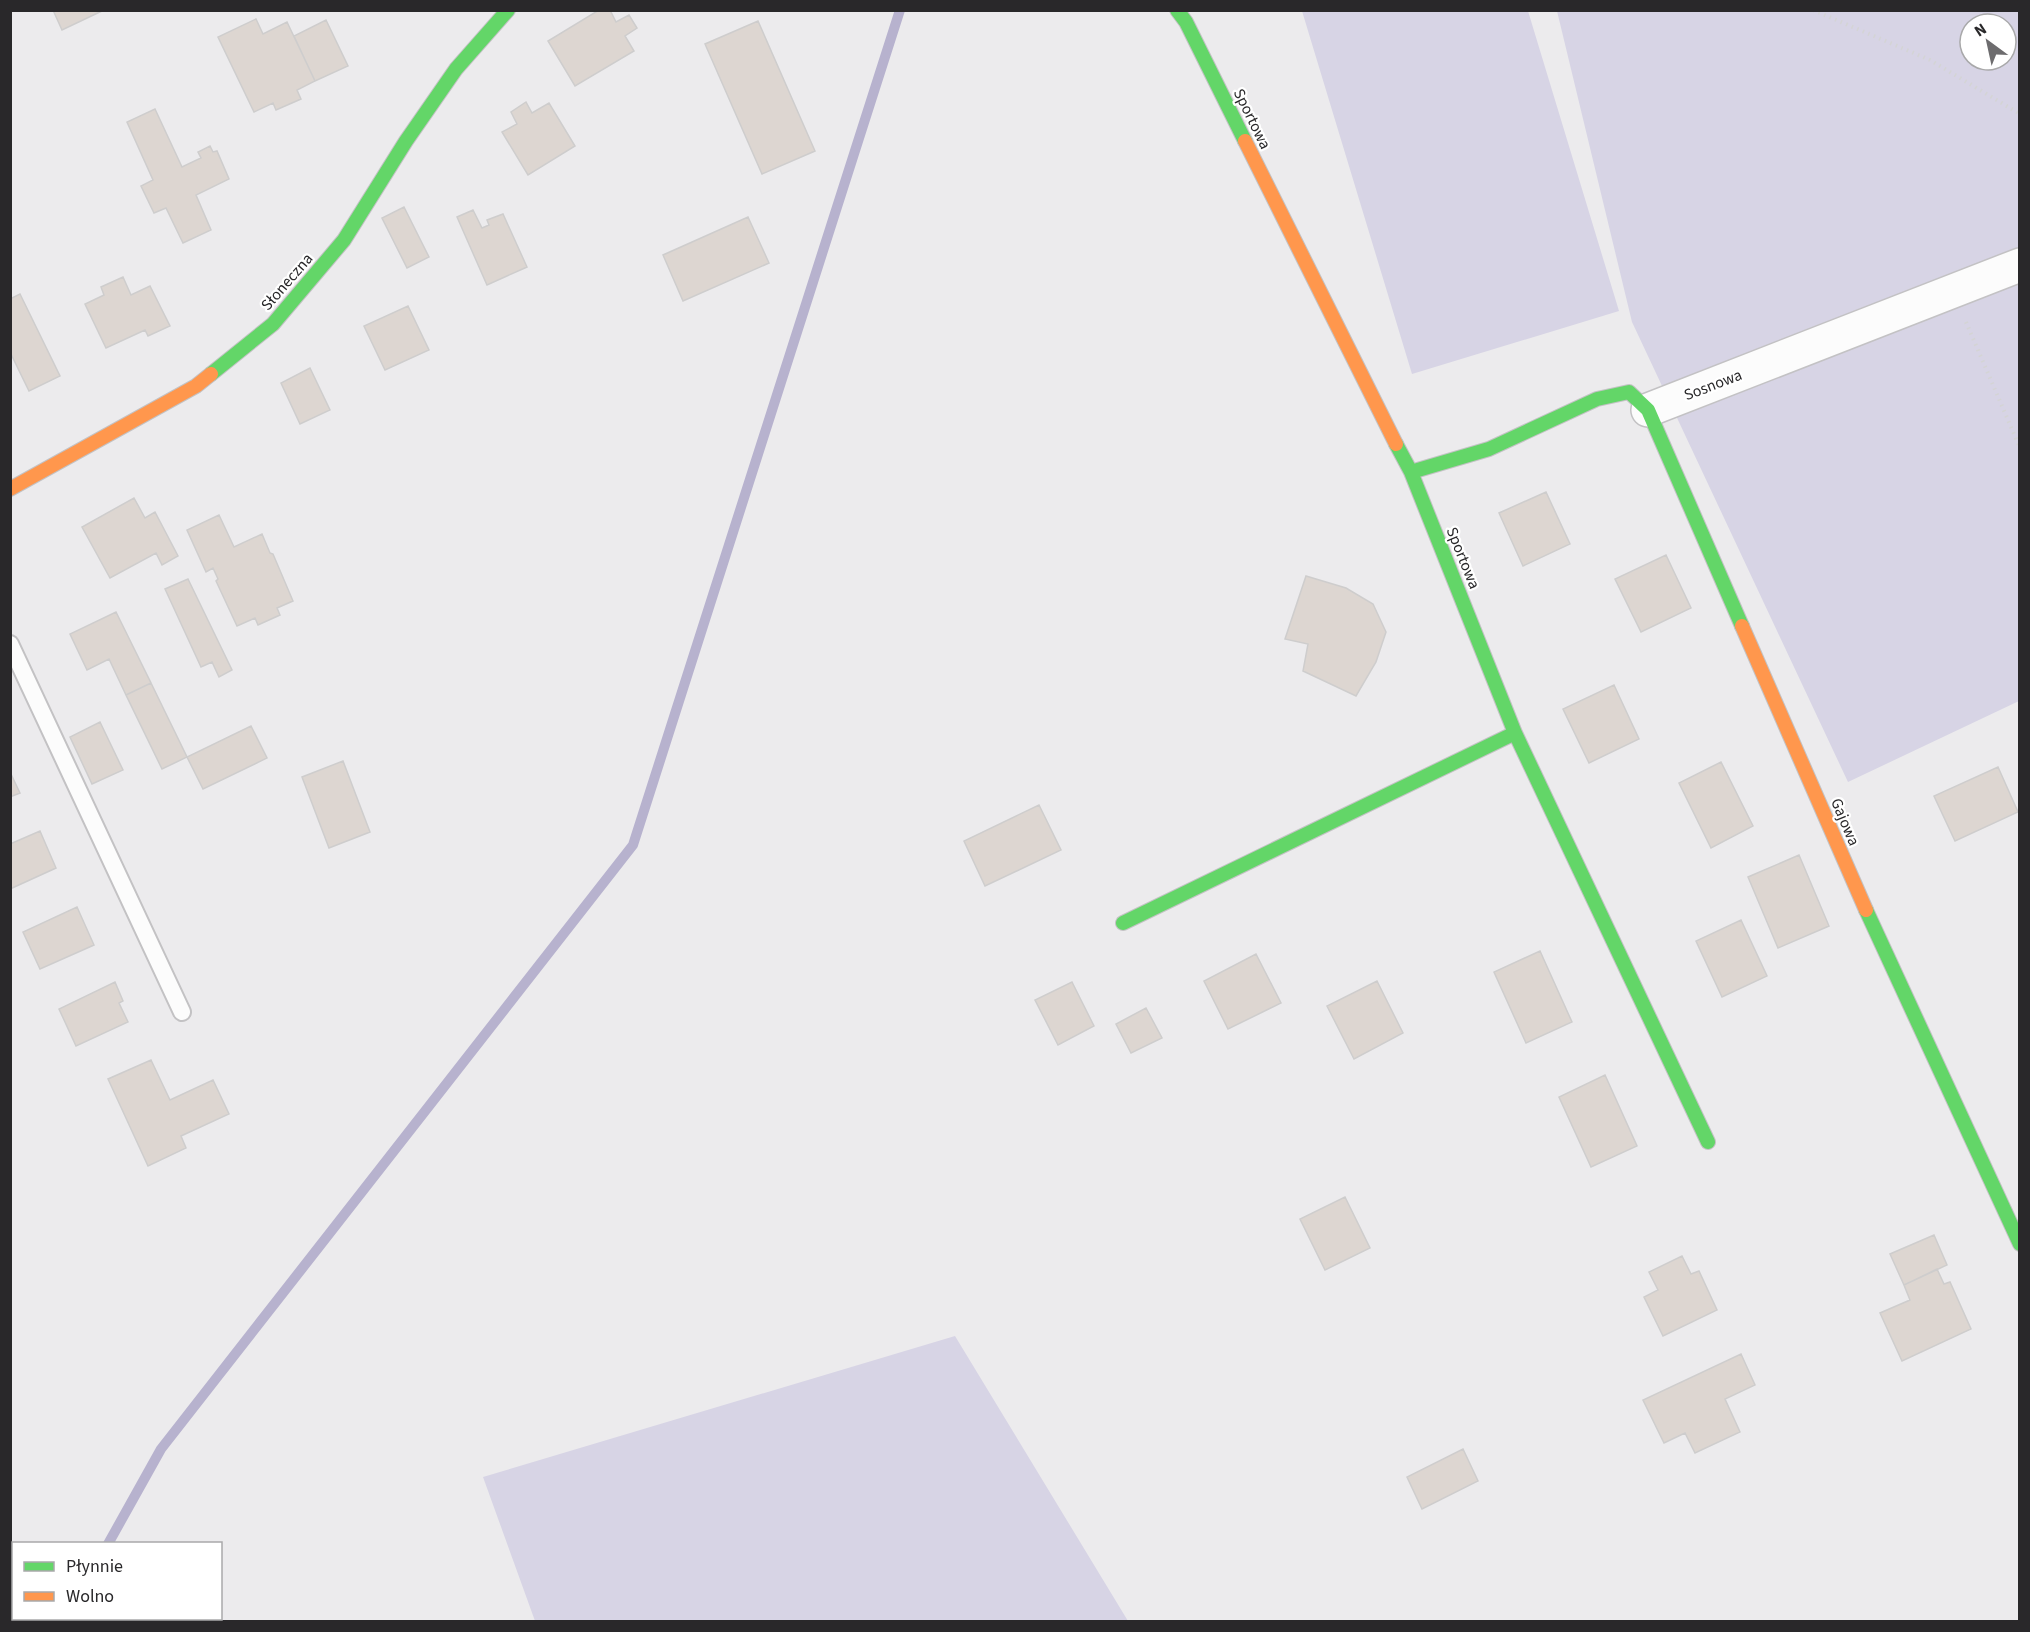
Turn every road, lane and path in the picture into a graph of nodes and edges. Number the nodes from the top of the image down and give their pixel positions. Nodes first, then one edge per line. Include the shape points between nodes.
1 (508, 10) edge
2 (1177, 10) edge
3 (1813, 10) edge
4 (2019, 114) edge
5 (2019, 265) edge
6 (1952, 291) junction
7 (1648, 410) junction
8 (2019, 448) edge
9 (1412, 472) junction
10 (10, 489) edge
11 (10, 644) edge
12 (1515, 733) junction
13 (1123, 923) dead end
14 (182, 1012) dead end
15 (1708, 1142) dead end
16 (2019, 1244) edge

1 - 10 street, Słoneczna via 456,69 344,240 273,324 196,386
2 - 9 street, Sportowa
3 - 4 path via 1930,60
5 - 6 street, Sosnowa
6 - 7 street, Sosnowa
6 - 8 path
7 - 9 street via 1629,392 1597,399 1489,449
7 - 16 street, Gajowa via 1881,945
9 - 12 street, Sportowa
11 - 14 lane
12 - 13 street
12 - 15 street, Sportowa

